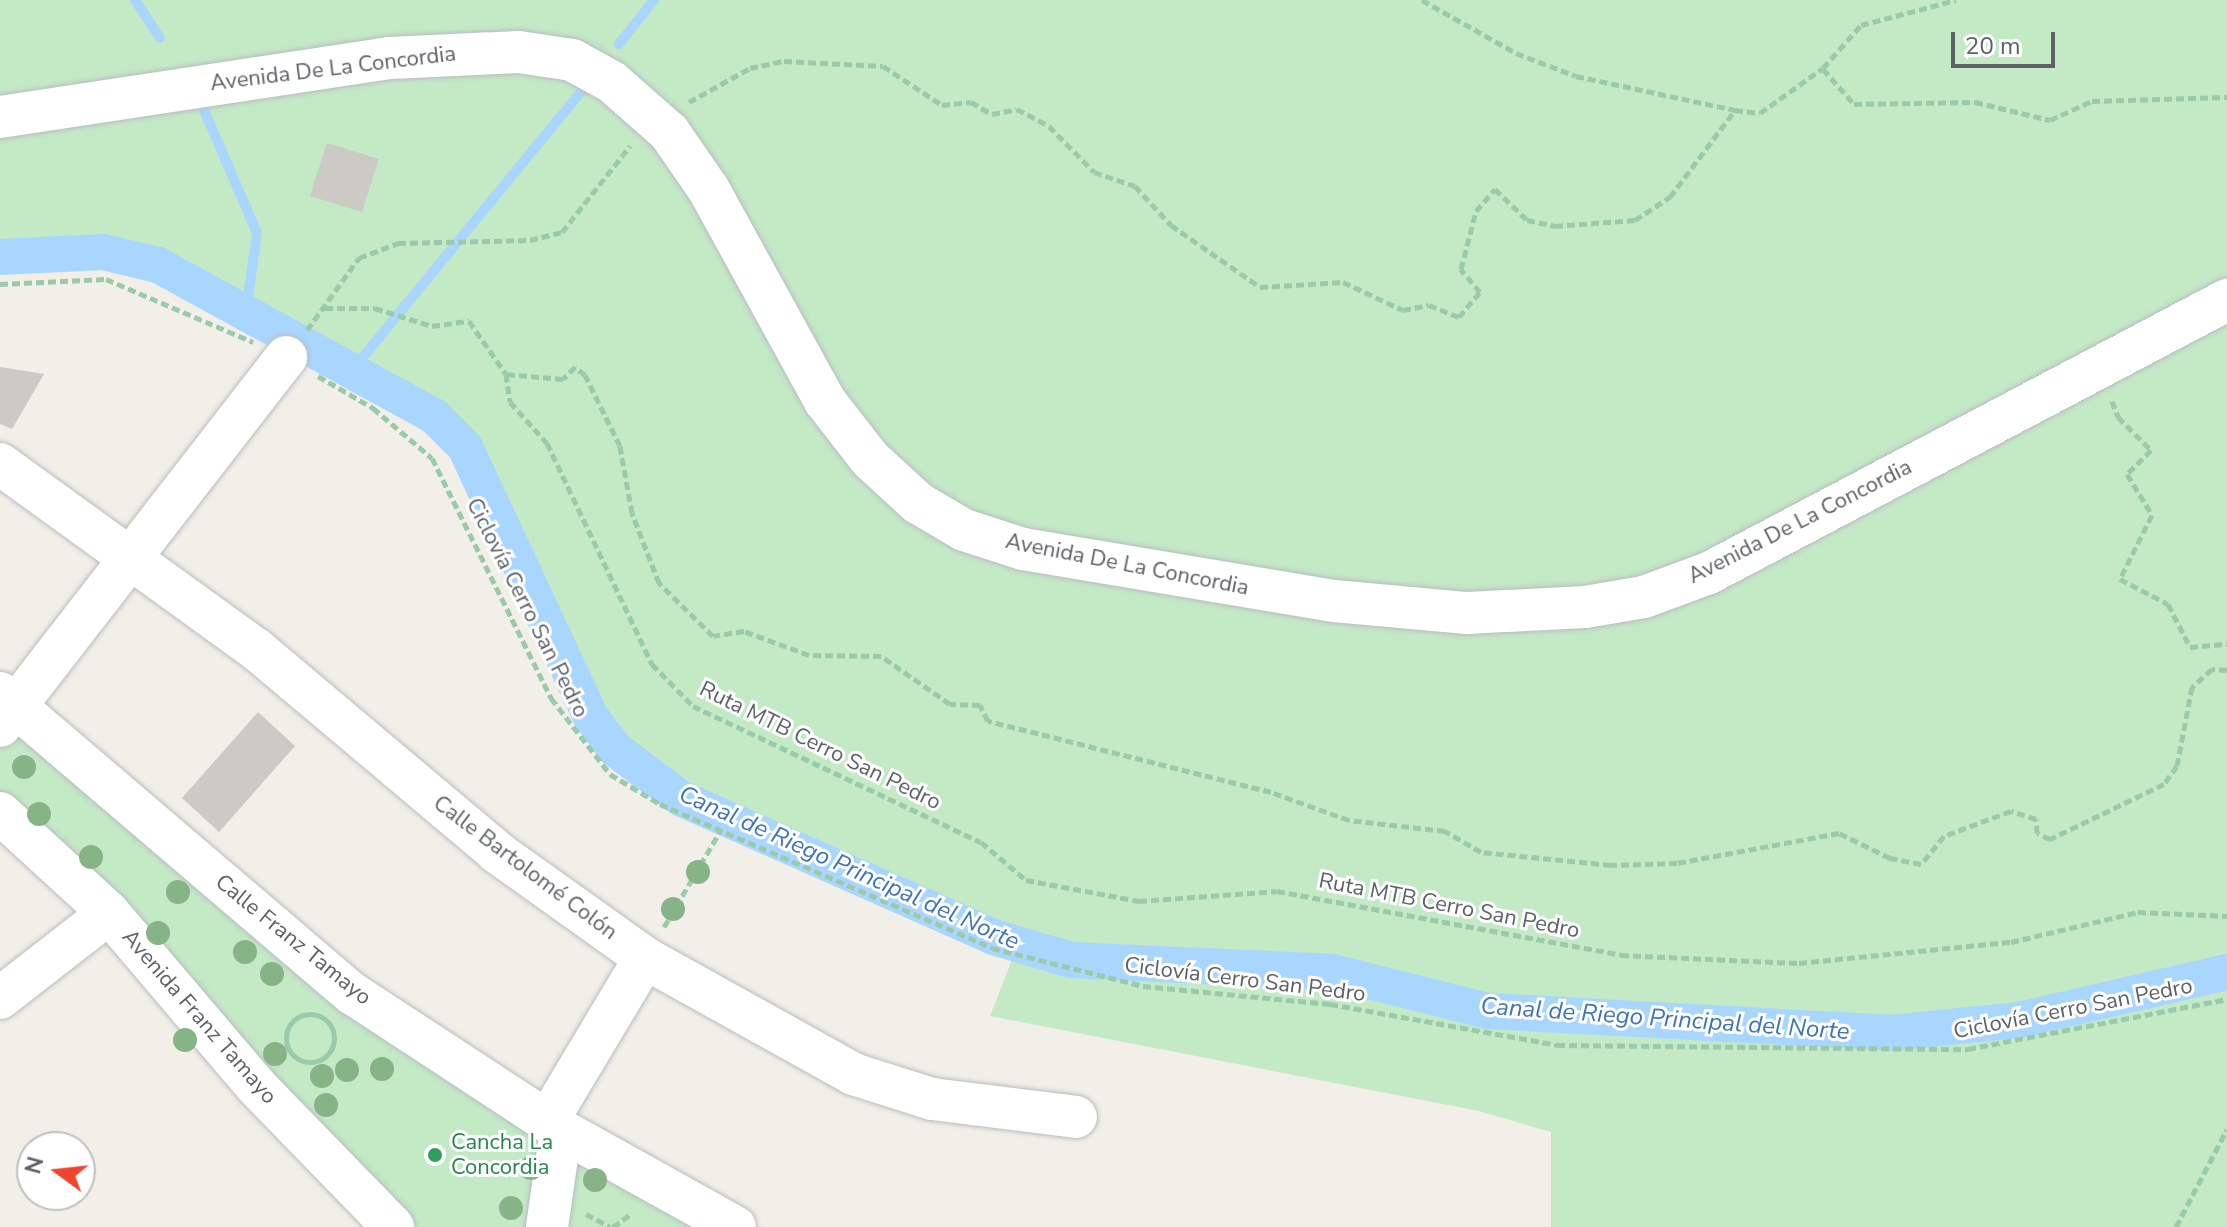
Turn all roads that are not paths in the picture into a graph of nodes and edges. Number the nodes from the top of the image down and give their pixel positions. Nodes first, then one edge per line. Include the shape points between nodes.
1 (0, 117) edge
2 (2227, 300) edge
3 (286, 357) road end
4 (0, 464) edge
5 (133, 556) junction
6 (6, 707) edge
7 (0, 813) edge
8 (109, 913) junction
9 (645, 958) junction
10 (0, 998) edge
11 (1076, 1117) dead end
12 (555, 1125) junction
13 (393, 1227) edge
14 (547, 1227) edge
15 (735, 1227) edge

1 - 2 street, Avenida De La Concordia via 364,61 519,52 572,60 657,120 709,190 825,401 870,459 918,503 964,530 1023,549 1211,583 1467,613 1644,597 1709,573
3 - 5 street
4 - 5 street, Calle Bartolomé Colón
5 - 6 street
5 - 9 street, Calle Bartolomé Colón via 256,649 498,853
6 - 12 street, Calle Franz Tamayo via 353,994
7 - 8 street, Avenida Franz Tamayo
8 - 10 street
8 - 13 street, Avenida Franz Tamayo via 257,1087
9 - 11 street, Calle Bartolomé Colón via 853,1074 932,1099
9 - 12 street
12 - 14 street
12 - 15 street, Calle Franz Tamayo

